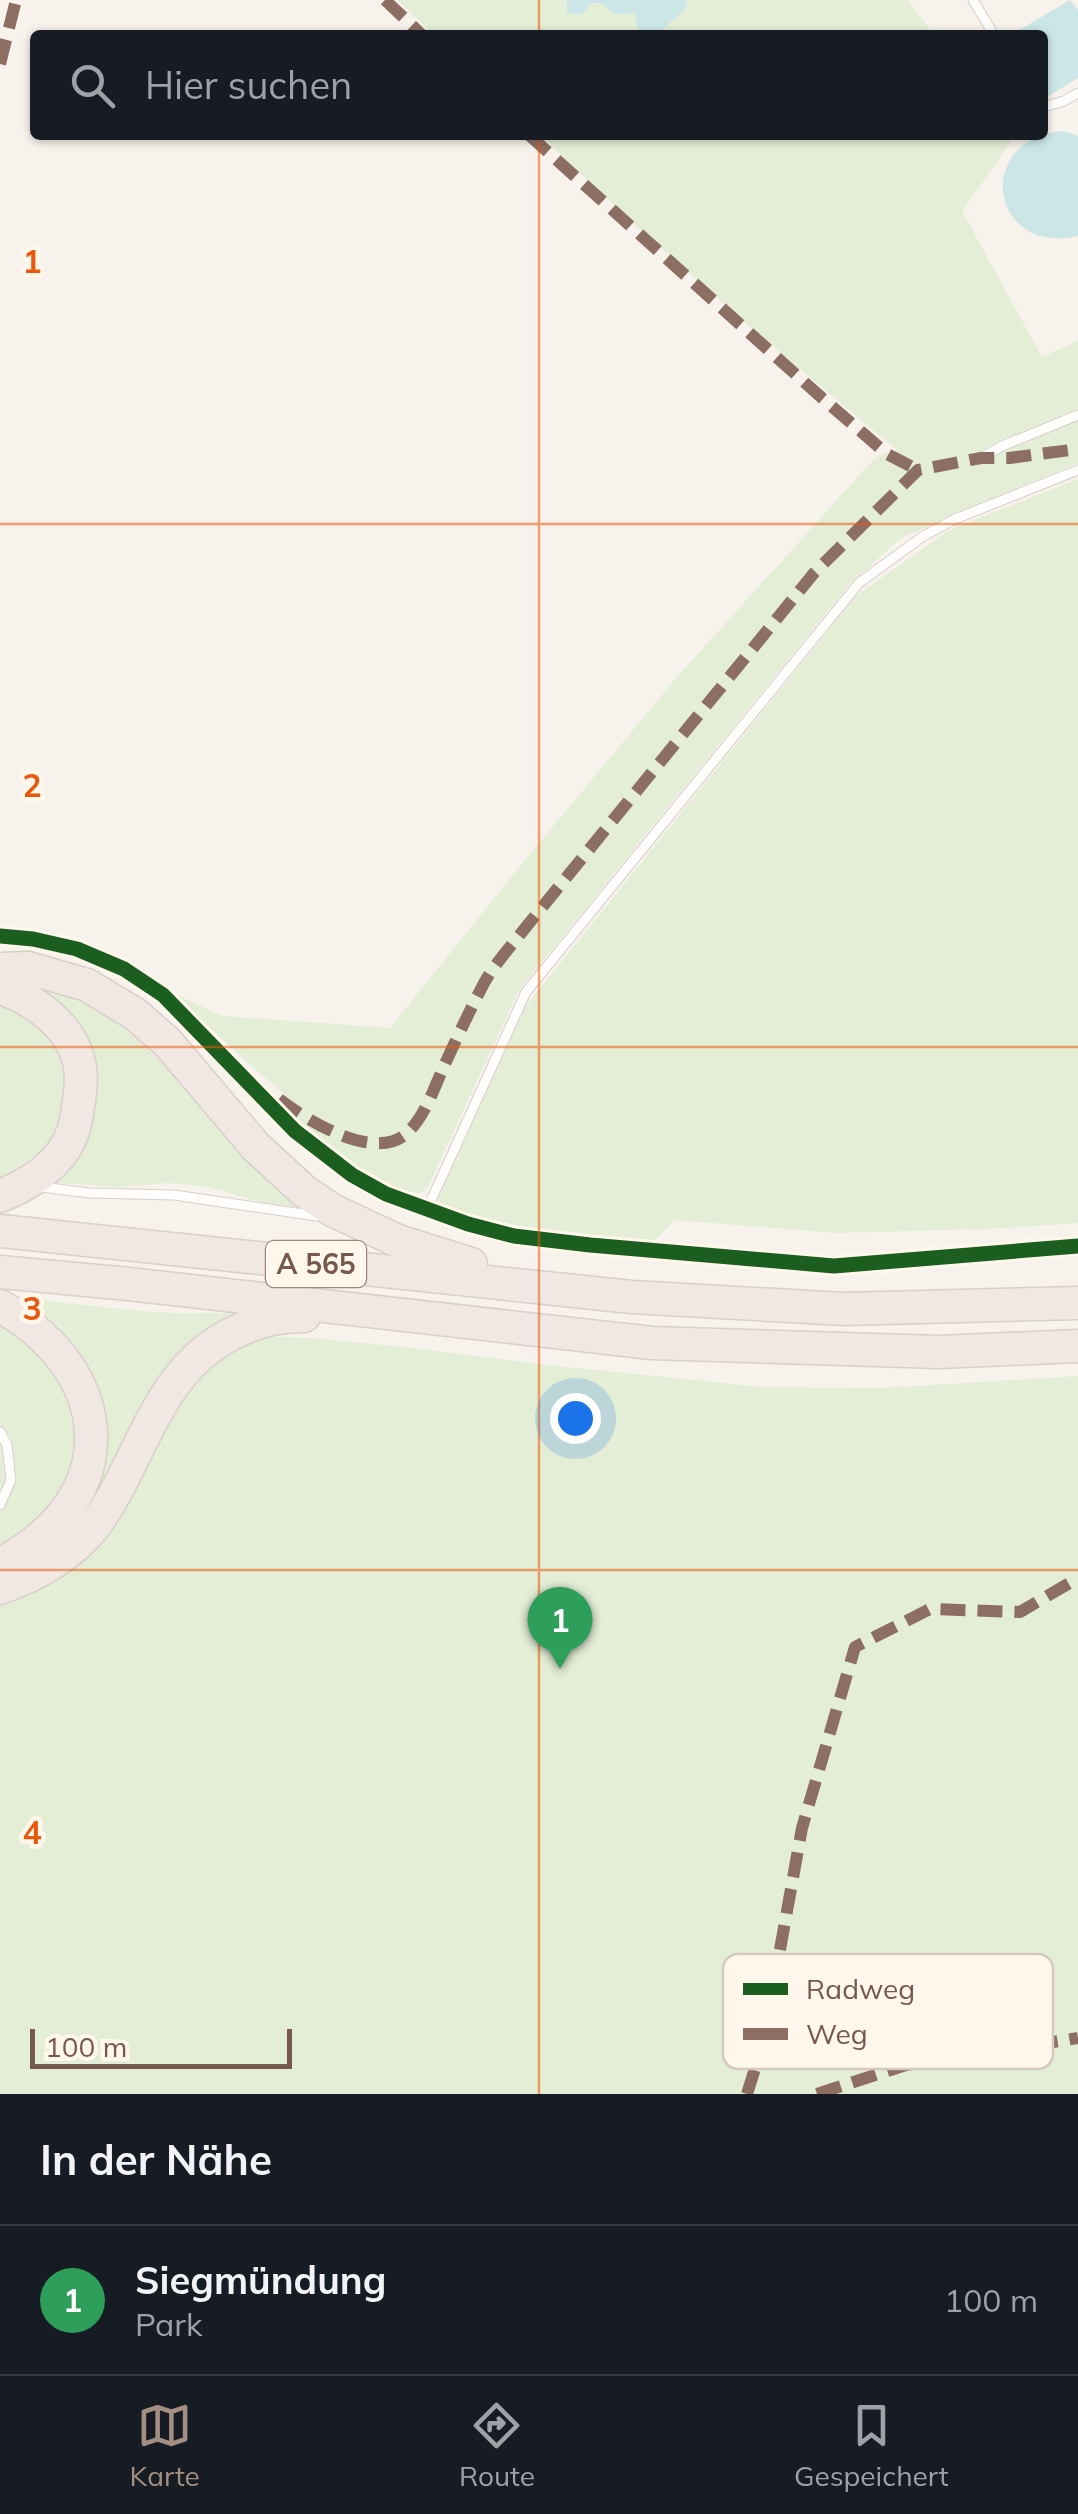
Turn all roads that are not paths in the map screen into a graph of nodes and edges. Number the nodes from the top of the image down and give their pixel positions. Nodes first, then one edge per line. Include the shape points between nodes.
1 (972, 0) edge
2 (991, 30) edge
3 (1078, 93) edge
4 (1048, 106) edge
5 (1078, 415) edge
6 (981, 458) dead end
7 (1078, 470) edge
8 (0, 969) edge
9 (0, 988) edge
10 (13, 1190) edge
11 (428, 1207) dead end
12 (355, 1222) junction
13 (0, 1230) edge
14 (0, 1272) edge
15 (632, 1296) junction
16 (1078, 1303) edge
17 (0, 1306) edge
18 (400, 1314) junction
19 (1078, 1346) edge
20 (0, 1432) edge
21 (0, 1505) edge
22 (0, 1564) edge
23 (0, 1588) edge

1 - 2 lane
3 - 4 lane
5 - 6 lane
7 - 11 lane via 955,519 859,583 526,992
8 - 12 highway via 28,968 87,985 135,1014 256,1147 304,1190
9 - 10 highway via 60,1026 80,1067 75,1129 64,1150
10 - 12 lane via 174,1195
12 - 15 highway via 439,1256
13 - 15 highway, A 565
14 - 18 highway, A 565
15 - 16 highway, A 565 via 844,1309
17 - 22 highway via 58,1350 82,1387 92,1424 92,1449 68,1509 36,1542
18 - 19 highway, A 565 via 652,1343 939,1352
18 - 23 highway via 278,1316 208,1347 167,1392 94,1526 68,1552
20 - 21 lane via 11,1480

